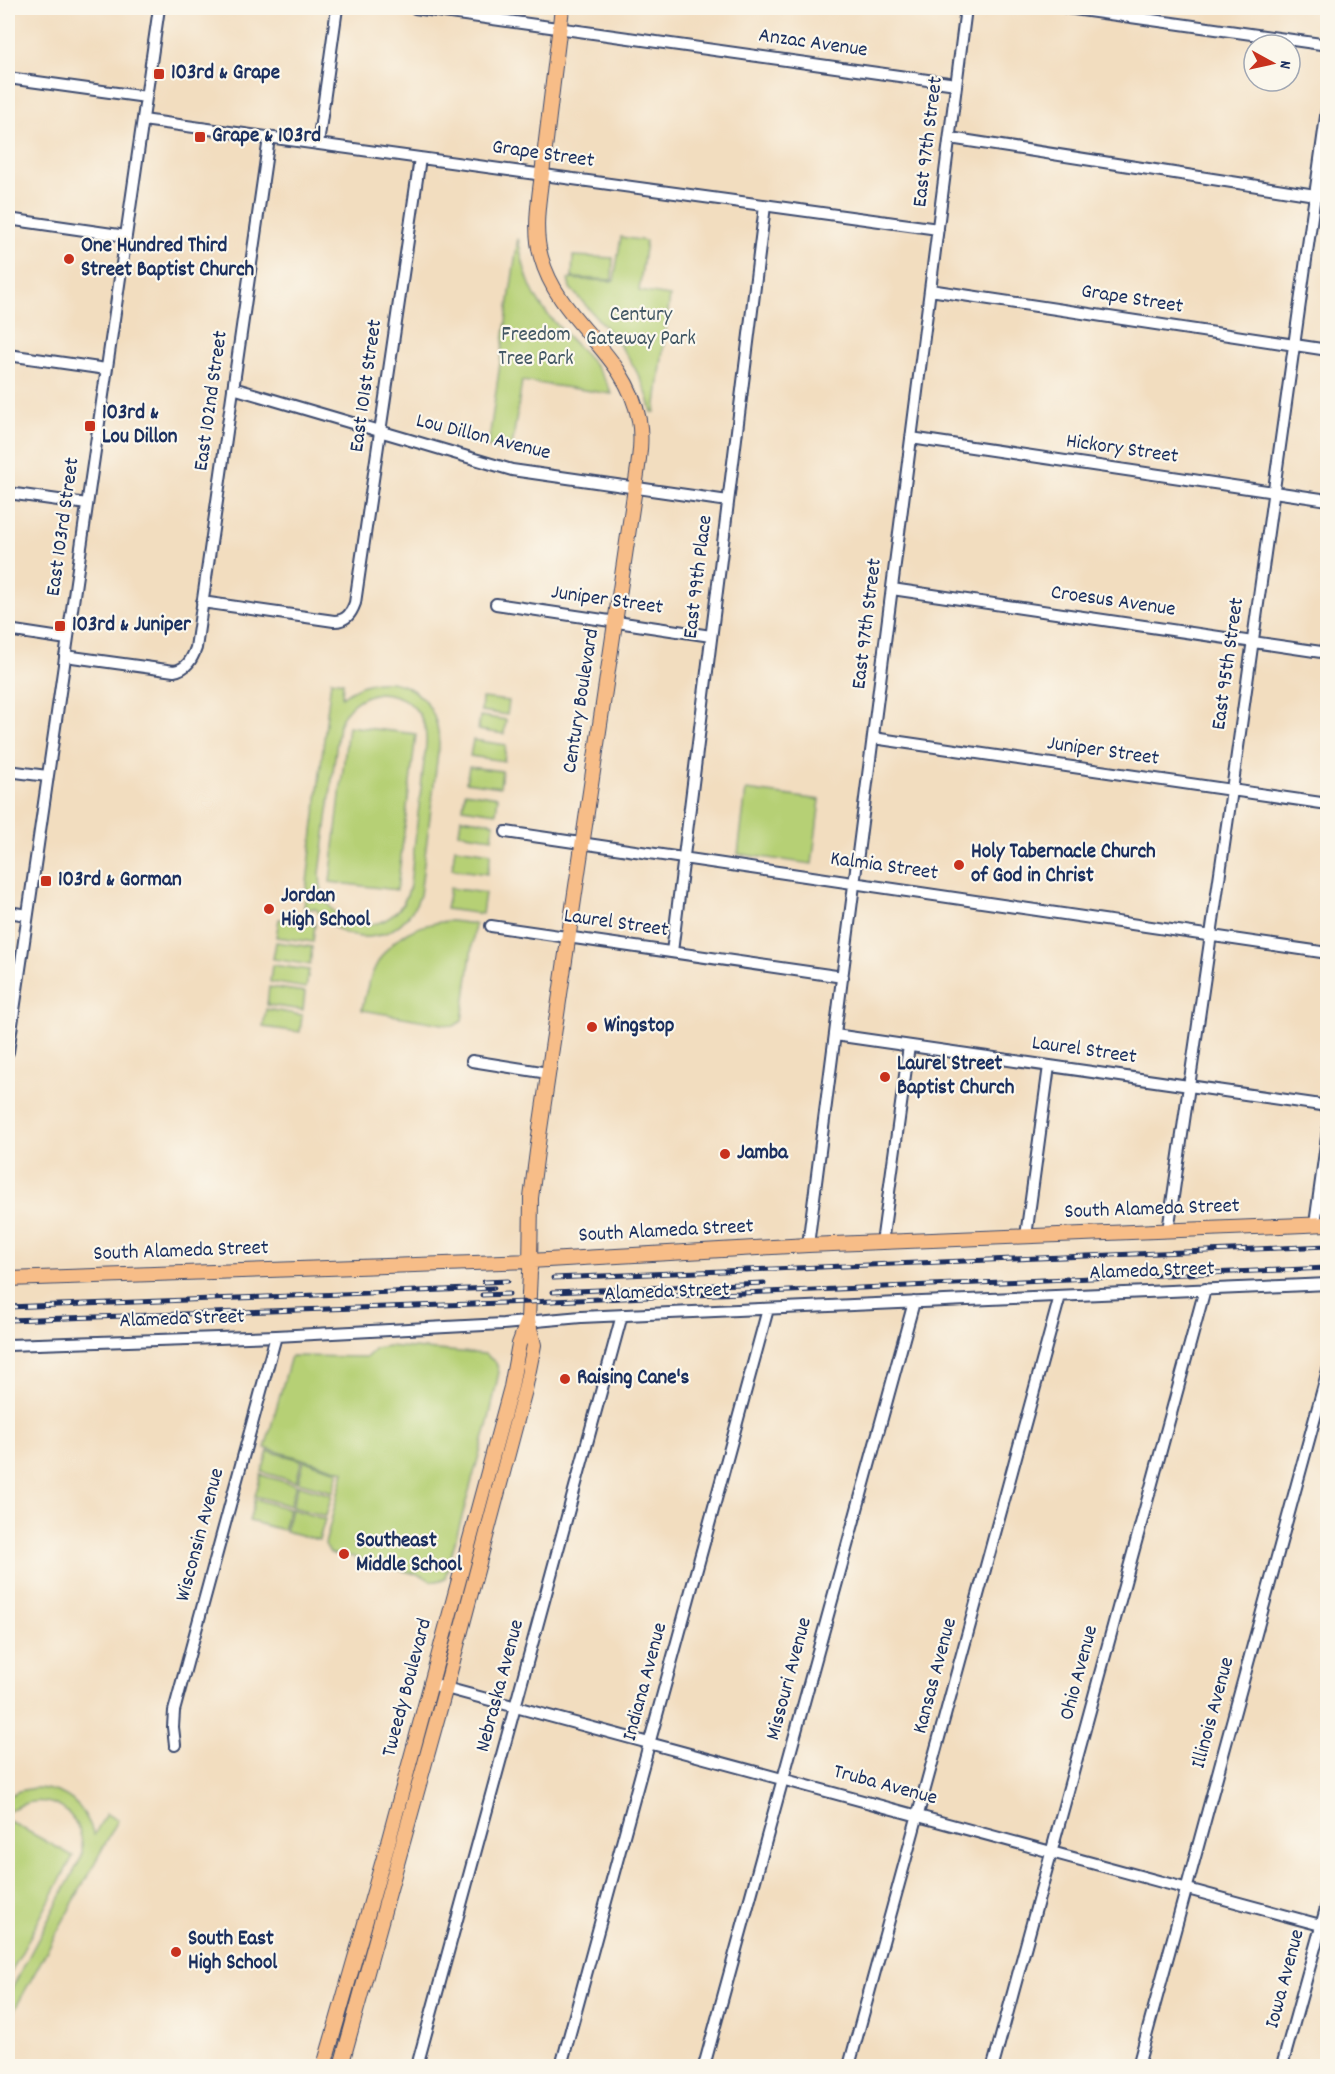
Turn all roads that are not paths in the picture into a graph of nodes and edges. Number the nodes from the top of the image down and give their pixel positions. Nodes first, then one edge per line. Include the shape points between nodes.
1 (159, 8) edge
2 (337, 8) edge
3 (415, 8) edge
4 (562, 8) edge
5 (966, 8) edge
6 (1067, 8) edge
7 (560, 27) junction
8 (1328, 45) edge
9 (8, 78) edge
10 (956, 84) junction
11 (146, 97) junction
12 (1328, 102) edge
13 (142, 120) junction
14 (269, 138) junction
15 (950, 138) junction
16 (318, 144) junction
17 (420, 158) junction
18 (542, 175) junction
19 (1314, 195) junction
20 (1328, 196) edge
21 (765, 206) junction
22 (8, 219) edge
23 (938, 229) junction
24 (126, 236) junction
25 (930, 290) junction
26 (1294, 345) junction
27 (1328, 350) edge
28 (8, 355) edge
29 (106, 369) junction
30 (233, 388) junction
31 (380, 432) junction
32 (911, 438) junction
33 (635, 488) junction
34 (8, 492) edge
35 (1273, 492) junction
36 (1328, 500) edge
37 (728, 501) junction
38 (87, 504) junction
39 (892, 589) junction
40 (202, 602) junction
41 (496, 604) dead end
42 (615, 622) junction
43 (8, 630) edge
44 (711, 636) junction
45 (67, 639) junction
46 (1251, 642) junction
47 (1328, 653) edge
48 (65, 656) junction
49 (873, 738) junction
50 (8, 771) edge
51 (47, 776) junction
52 (1232, 790) junction
53 (1328, 804) edge
54 (506, 832) dead end
55 (581, 843) junction
56 (684, 858) junction
57 (855, 883) junction
58 (8, 912) edge
59 (27, 915) junction
60 (491, 926) dead end
61 (1211, 936) junction
62 (567, 937) junction
63 (672, 952) junction
64 (1328, 953) edge
65 (843, 977) junction
66 (835, 1035) junction
67 (909, 1046) junction
68 (8, 1049) edge
69 (472, 1061) dead end
70 (1049, 1066) junction
71 (548, 1073) junction
72 (1188, 1086) junction
73 (1328, 1106) edge
74 (1328, 1130) edge
75 (1321, 1224) edge
76 (1168, 1231) junction
77 (1026, 1236) junction
78 (882, 1243) junction
79 (808, 1245) junction
80 (530, 1266) junction
81 (8, 1279) edge
82 (1328, 1284) edge
83 (1205, 1289) junction
84 (1060, 1296) junction
85 (914, 1302) junction
86 (768, 1309) junction
87 (622, 1315) junction
88 (528, 1320) junction
89 (276, 1336) junction
90 (8, 1345) edge
91 (1328, 1370) edge
92 (431, 1684) junction
93 (447, 1687) junction
94 (515, 1706) junction
95 (649, 1743) junction
96 (175, 1745) dead end
97 (783, 1779) junction
98 (918, 1816) junction
99 (1052, 1852) junction
100 (1186, 1889) junction
101 (1328, 1901) edge
102 (1324, 1926) edge
103 (324, 2067) edge
104 (340, 2067) edge
105 (417, 2067) edge
106 (561, 2067) edge
107 (704, 2067) edge
108 (849, 2067) edge
109 (993, 2067) edge
110 (1138, 2067) edge
111 (1282, 2067) edge

1 - 11 street, East 103rd Street
2 - 16 street
3 - 7 street, Anzac Avenue
4 - 7 main road, Century Boulevard
5 - 10 street, East 97th Street
6 - 8 street
7 - 10 street, Anzac Avenue
7 - 18 main road, Century Boulevard
9 - 11 street
10 - 15 street, East 97th Street
11 - 13 street, East 103rd Street
12 - 19 street, East 95th Street
13 - 14 street, Grape Street
13 - 24 street, East 103rd Street
14 - 16 street, Grape Street
14 - 30 street, East 102nd Street
15 - 19 street
15 - 23 street, East 97th Street
16 - 17 street, Grape Street
17 - 18 street, Grape Street
17 - 31 street, East 101st Street
18 - 21 street, Grape Street
18 - 33 main road, Century Boulevard via 537,231 541,259 567,310 615,364 633,397 640,433
19 - 20 street
19 - 26 street, East 95th Street
21 - 23 street, Grape Street
21 - 37 street, East 99th Place
22 - 24 street
23 - 25 street, East 97th Street
24 - 29 street, East 103rd Street
25 - 26 street, Grape Street
25 - 32 street, East 97th Street
26 - 27 street, Grape Street
26 - 35 street, East 95th Street
28 - 29 street
29 - 38 street, East 103rd Street
30 - 31 street, Lou Dillon Avenue
30 - 40 street, East 102nd Street
31 - 33 street, Lou Dillon Avenue via 512,470
31 - 40 street, East 101st Street via 355,603 347,618 334,621
32 - 35 street, Hickory Street
32 - 39 street, East 97th Street
33 - 37 street, Lou Dillon Avenue
33 - 42 main road, Century Boulevard
34 - 38 street
35 - 36 street, Hickory Street
35 - 46 street, East 95th Street
37 - 44 street, East 99th Place
38 - 45 street, East 103rd Street
39 - 46 street, Croesus Avenue
39 - 49 street, East 97th Street
40 - 48 street, East 102nd Street via 192,659 174,672
41 - 42 street, Juniper Street
42 - 44 street, Juniper Street
42 - 55 main road, Century Boulevard
43 - 45 street
44 - 56 street, East 99th Place
45 - 48 street, East 103rd Street
46 - 47 street, Croesus Avenue
46 - 52 street, East 95th Street
48 - 51 street, East 103rd Street
49 - 52 street, Juniper Street
49 - 57 street, East 97th Street
50 - 51 street
51 - 59 street, East 103rd Street
52 - 53 street, Juniper Street
52 - 61 street, East 95th Street
54 - 55 street, Kalmia Street
55 - 56 street, Kalmia Street
55 - 62 main road, Century Boulevard
56 - 57 street, Kalmia Street
56 - 63 street, East 99th Place
57 - 61 street, Kalmia Street
57 - 65 street, East 97th Street
58 - 59 street
59 - 68 street, East 103rd Street
60 - 62 street, Laurel Street
61 - 64 street, Kalmia Street
61 - 72 street, East 95th Street
62 - 63 street, Laurel Street
62 - 71 main road, Century Boulevard
63 - 65 street, Laurel Street
65 - 66 street, East 97th Street
66 - 67 street, Laurel Street
66 - 79 street, East 97th Street
67 - 70 street, Laurel Street
67 - 78 street
69 - 71 street
70 - 72 street, Laurel Street
70 - 77 street
71 - 80 main road, Century Boulevard via 531,1198
72 - 73 street, Laurel Street
72 - 76 street, East 95th Street
74 - 75 street
75 - 76 main road, South Alameda Street
76 - 77 main road, South Alameda Street
77 - 78 main road, South Alameda Street
78 - 79 main road, South Alameda Street
79 - 80 main road, South Alameda Street
80 - 81 main road, South Alameda Street
80 - 88 main road, Tweedy Boulevard, bridge
82 - 83 street, Alameda Street
83 - 84 street, Alameda Street
83 - 99 street, Ohio Avenue
84 - 85 street, Alameda Street
84 - 98 street, Kansas Avenue
85 - 86 street, Alameda Street
85 - 97 street, Missouri Avenue
86 - 87 street, Alameda Street
86 - 95 street, Indiana Avenue
87 - 88 street, Alameda Street
87 - 94 street, Nebraska Avenue
88 - 89 street, Alameda Street
88 - 92 main road, Tweedy Boulevard
88 - 93 main road, Tweedy Boulevard via 534,1345 525,1390
89 - 90 street, Alameda Street
89 - 96 street, Wisconsin Avenue via 174,1711
91 - 100 street, Illinois Avenue
92 - 93 street, Truba Avenue
92 - 103 main road, Tweedy Boulevard
93 - 94 street, Truba Avenue
93 - 104 main road, Tweedy Boulevard
94 - 95 street, Truba Avenue
94 - 105 street, Nebraska Avenue
95 - 97 street, Truba Avenue
95 - 106 street, Indiana Avenue
97 - 98 street, Truba Avenue
97 - 107 street, Missouri Avenue
98 - 99 street, Truba Avenue
98 - 108 street, Kansas Avenue
99 - 100 street, Truba Avenue
99 - 109 street, Ohio Avenue
100 - 102 street, Truba Avenue
100 - 110 street, Illinois Avenue
101 - 102 street, Iowa Avenue
102 - 111 street, Iowa Avenue

